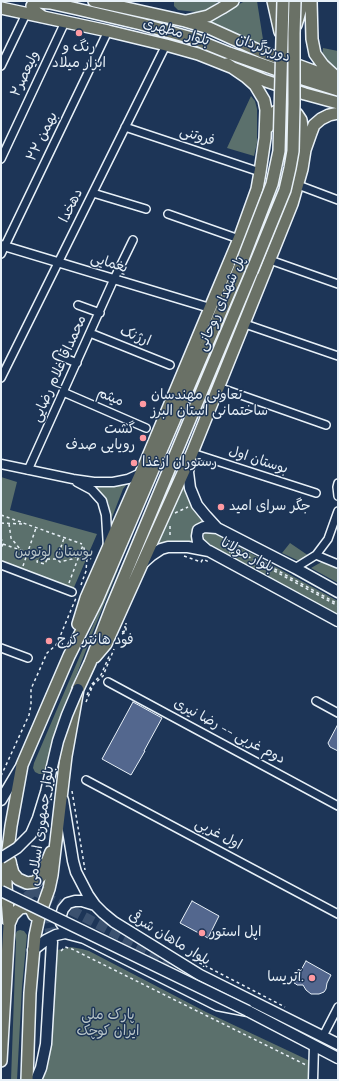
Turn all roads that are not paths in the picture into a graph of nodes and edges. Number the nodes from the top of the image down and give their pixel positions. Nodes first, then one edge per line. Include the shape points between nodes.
1 (12, 1) edge
2 (94, 1) edge
3 (233, 1) edge
4 (273, 1) edge
5 (283, 1) edge
6 (295, 1) edge
7 (303, 1) edge
8 (311, 1) edge
9 (38, 2) edge
10 (1, 7) edge
11 (26, 14) junction
12 (44, 17) junction
13 (185, 21) junction
14 (65, 22) junction
15 (108, 31) junction
16 (294, 33) junction
17 (282, 38) junction
18 (166, 45) junction
19 (227, 64) junction
20 (1, 66) edge
21 (338, 79) edge
22 (338, 90) edge
23 (338, 103) edge
24 (338, 113) edge
25 (126, 127) junction
26 (265, 138) junction
27 (305, 150) junction
28 (1, 158) edge
29 (260, 172) junction
30 (298, 185) junction
31 (93, 192) junction
32 (338, 200) edge
33 (146, 208) dead end
34 (168, 214) dead end
35 (239, 239) junction
36 (133, 240) dead end
37 (3, 245) edge
38 (1, 254) edge
39 (270, 260) junction
40 (59, 262) junction
41 (114, 279) junction
42 (338, 284) edge
43 (78, 305) dead end
44 (210, 308) junction
45 (100, 313) junction
46 (245, 324) junction
47 (90, 333) junction
48 (57, 355) dead end
49 (338, 356) edge
50 (77, 363) junction
51 (170, 365) dead end
52 (1, 378) edge
53 (218, 387) junction
54 (63, 392) junction
55 (326, 425) dead end
56 (146, 428) dead end
57 (192, 453) junction
58 (1, 464) edge
59 (28, 470) junction
60 (141, 473) junction
61 (73, 479) junction
62 (338, 483) edge
63 (316, 493) dead end
64 (338, 496) edge
65 (338, 511) edge
66 (217, 528) junction
67 (108, 548) junction
68 (209, 551) junction
69 (316, 555) junction
70 (338, 564) edge
71 (1, 565) edge
72 (141, 565) junction
73 (295, 568) junction
74 (338, 592) edge
75 (74, 593) road end
76 (97, 600) joint
77 (112, 606) joint
78 (338, 621) edge
79 (1, 648) edge
80 (69, 656) junction
81 (28, 658) dead end
82 (90, 663) junction
83 (108, 682) dead end
84 (78, 689) junction
85 (316, 701) dead end
86 (338, 713) edge
87 (22, 765) junction
88 (86, 780) dead end
89 (68, 791) junction
90 (1, 800) edge
91 (338, 806) edge
92 (10, 826) junction
93 (56, 840) junction
94 (1, 858) edge
95 (1, 892) edge
96 (95, 905) junction
97 (338, 914) edge
98 (5, 927) edge
99 (35, 936) junction
100 (80, 937) junction
101 (52, 942) tunnel mouth
102 (34, 950) junction
103 (338, 1007) edge
104 (248, 1011) junction
105 (323, 1036) junction
106 (338, 1044) edge
107 (314, 1046) junction
108 (338, 1058) edge
109 (1, 1061) edge
110 (27, 1080) edge
111 (36, 1080) edge
112 (313, 1080) edge

1 - 10 main road
2 - 13 main road, بلوار مطهری
3 - 13 main road via 208,16
4 - 17 main road, bridge
5 - 17 main road, پل شهدای روحانی, bridge
6 - 16 main road, پل شهدای روحانی, bridge
7 - 16 main road, bridge
8 - 21 main road via 315,54
9 - 12 main road via 32,6 33,10
9 - 22 main road, دوربرگردان via 77,9 192,38
10 - 11 main road, بلوار مطهری
11 - 12 main road, بلوار مطهری
11 - 20 street
12 - 14 main road, بلوار مطهری
13 - 21 main road, بلوار مطهری
14 - 15 main road, بلوار مطهری
14 - 28 street, ولیعصر۲
15 - 18 main road, بلوار مطهری
15 - 37 street, ۲۲ بهمن
16 - 77 main road, پل شهدای روحانی, bridge via 293,151 285,190
17 - 76 main road, پل شهدای روحانی, bridge via 280,151 272,184 240,267
18 - 19 main road, بلوار مطهری
18 - 25 street, دهخدا
19 - 23 main road, بلوار مطهری via 266,81
19 - 26 main road via 246,77 260,92 266,110
24 - 27 main road via 321,119 314,125
25 - 29 street, فروتنی
25 - 31 street, دهخدا
26 - 27 main road via 273,113 279,110 292,112 297,114 300,120
26 - 29 main road
27 - 30 main road
29 - 35 main road
30 - 32 street
30 - 39 main road
31 - 33 street
31 - 40 street, دهخدا
34 - 35 street
35 - 44 main road
36 - 41 street, محمداقا غلام رضایی
37 - 38 street, ۲۲ بهمن
37 - 40 street, یغمایی
39 - 42 street
39 - 46 main road
40 - 41 street, یغمایی
40 - 52 street, دهخدا
41 - 44 street, یغمایی
41 - 45 street, محمداقا غلام رضایی
43 - 45 street
44 - 60 main road
45 - 47 street, محمداقا غلام رضایی
46 - 49 street
46 - 53 main road
47 - 50 street, محمداقا غلام رضایی
47 - 51 street, ارژنک
48 - 50 street
50 - 54 street, محمداقا غلام رضایی
53 - 55 street
53 - 57 main road
54 - 56 street, میثم
54 - 59 street, محمداقا غلام رضایی
57 - 63 street, بوستان اول
57 - 66 main road, بلوار مولانا via 188,472 190,488 197,505
57 - 72 main road
58 - 59 street
59 - 61 street
60 - 61 street via 113,482
60 - 67 main road
61 - 67 street via 92,490 102,501 106,515
62 - 64 street
65 - 69 street via 328,539
66 - 68 main road via 204,527 198,530 198,542
66 - 73 main road, بلوار مولانا
67 - 80 main road via 86,598
68 - 72 main road, بلوار مولانا via 168,547 152,555
68 - 78 main road, بلوار مولانا
69 - 70 street
69 - 73 street
71 - 75 street
72 - 82 main road via 106,644
73 - 74 main road, بلوار مولانا
76 - 80 main road, بلوار جمهوری اسلامی
77 - 82 main road, بلوار جمهوری اسلامی
79 - 81 street
80 - 87 main road, بلوار جمهوری اسلامی
82 - 84 main road, بلوار جمهوری اسلامی
83 - 91 street, دوم غربی -- رضا نیری
84 - 89 main road, بلوار جمهوری اسلامی via 66,756
84 - 94 main road, bridge via 58,741 38,818 30,834 17,848
85 - 86 street
87 - 90 main road
87 - 92 main road, بلوار جمهوری اسلامی
88 - 97 street, اول غربی
89 - 93 main road, بلوار جمهوری اسلامی
89 - 96 main road, بلوار ماهان شرقی via 73,861 81,883
92 - 93 main road via 10,858 13,873 27,883 35,882 41,876
92 - 98 main road, بلوار جمهوری اسلامی via 6,866
93 - 99 main road, بلوار جمهوری اسلامی via 51,882
95 - 104 main road, bridge
96 - 100 main road via 75,901 68,903 63,909 61,923 64,928
96 - 105 main road, بلوار ماهان شرقی via 114,922 200,974
98 - 99 main road via 16,911 26,907 34,913
98 - 109 main road, بلوار جمهوری اسلامی via 7,962
99 - 102 main road, بلوار جمهوری اسلامی
100 - 102 main road via 65,933 56,935
100 - 104 main road via 217,1005
101 - 111 main road via 46,1044
102 - 110 main road, بلوار جمهوری اسلامی
103 - 105 street
104 - 107 main road
105 - 106 main road, بلوار ماهان شرقی
107 - 108 main road
107 - 112 street

